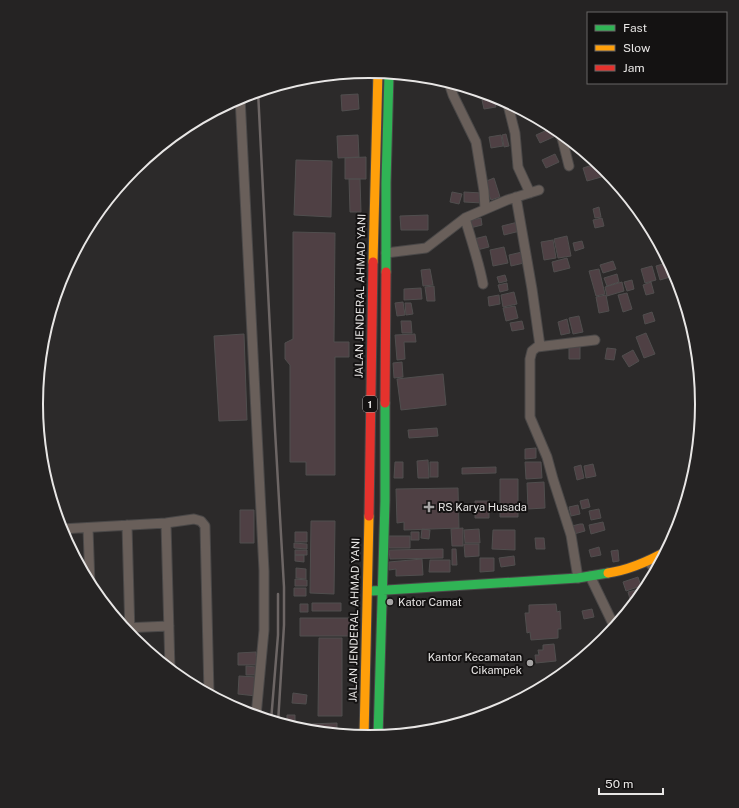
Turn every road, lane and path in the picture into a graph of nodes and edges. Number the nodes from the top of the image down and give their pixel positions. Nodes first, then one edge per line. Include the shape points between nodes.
1 (378, 78) edge
2 (389, 78) edge
3 (450, 88) edge
4 (240, 104) edge
5 (509, 109) edge
6 (563, 141) edge
7 (569, 166) dead end
8 (539, 190) dead end
9 (530, 193) junction
10 (516, 197) junction
11 (485, 209) junction
12 (465, 218) junction
13 (386, 253) junction
14 (483, 284) dead end
15 (595, 340) dead end
16 (540, 346) junction
17 (385, 438) junction
18 (369, 439) junction
19 (166, 523) junction
20 (127, 525) junction
21 (88, 528) junction
22 (68, 529) edge
23 (658, 556) edge
24 (648, 561) junction
25 (653, 566) edge
26 (90, 571) edge
27 (590, 576) junction
28 (578, 578) junction
29 (368, 591) junction
30 (382, 591) junction
31 (612, 622) edge
32 (128, 623) edge
33 (169, 626) junction
34 (134, 629) edge
35 (170, 662) edge
36 (209, 688) edge
37 (257, 710) edge
38 (364, 730) edge
39 (378, 730) edge

1 - 18 highway, JALAN JENDERAL AHMAD YANI / 1
2 - 13 highway, 1
3 - 11 street via 476,142
4 - 37 street via 264,571 264,630
5 - 9 street via 515,132 518,167
6 - 7 street
8 - 9 street
9 - 10 street
10 - 11 street
10 - 16 street
11 - 12 street
12 - 13 street via 426,248
12 - 14 street
13 - 17 highway, 1
15 - 16 street
16 - 28 street via 532,352 530,359 530,418 547,457 570,530
17 - 18 highway
17 - 30 highway, 1
18 - 29 highway, JALAN JENDERAL AHMAD YANI / 1
19 - 20 street
19 - 33 street
19 - 36 street via 194,519 201,521 204,526
20 - 21 street
20 - 32 street
21 - 22 street
21 - 26 street
23 - 24 highway
24 - 25 street
24 - 27 highway via 616,572
27 - 28 highway
27 - 31 street
28 - 30 highway
29 - 30 highway
29 - 38 highway, JALAN JENDERAL AHMAD YANI / 1
30 - 39 highway, 1
33 - 34 street
33 - 35 street

